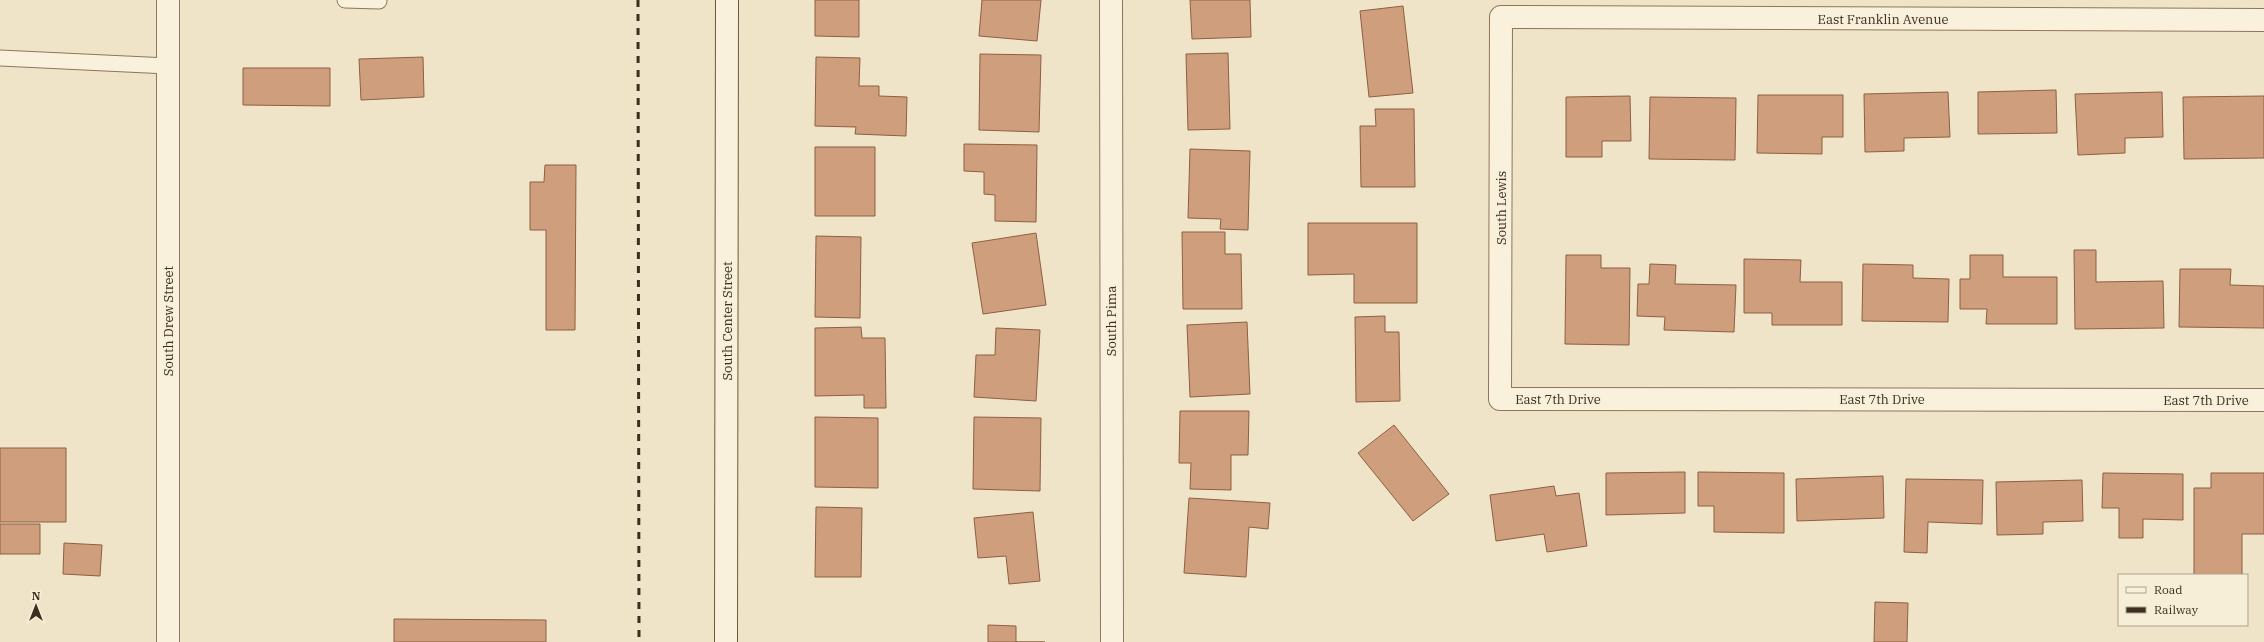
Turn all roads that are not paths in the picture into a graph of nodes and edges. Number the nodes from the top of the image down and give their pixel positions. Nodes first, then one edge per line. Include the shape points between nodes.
1 (168, 0) edge
2 (345, 0) edge
3 (727, 0) edge
4 (1111, 0) edge
5 (379, 1) dead end
6 (1501, 17) joint
7 (2264, 20) edge
8 (0, 58) edge
9 (168, 66) junction
10 (1500, 399) joint
11 (2264, 400) edge
12 (168, 642) edge
13 (726, 642) edge
14 (1112, 642) edge

1 - 9 street, South Drew Street
2 - 5 lane
3 - 13 street, South Center Street
4 - 14 street, South Pima
6 - 7 street, East Franklin Avenue
6 - 10 street, South Lewis
8 - 9 lane
9 - 12 street, South Drew Street
10 - 11 street, East 7th Drive

